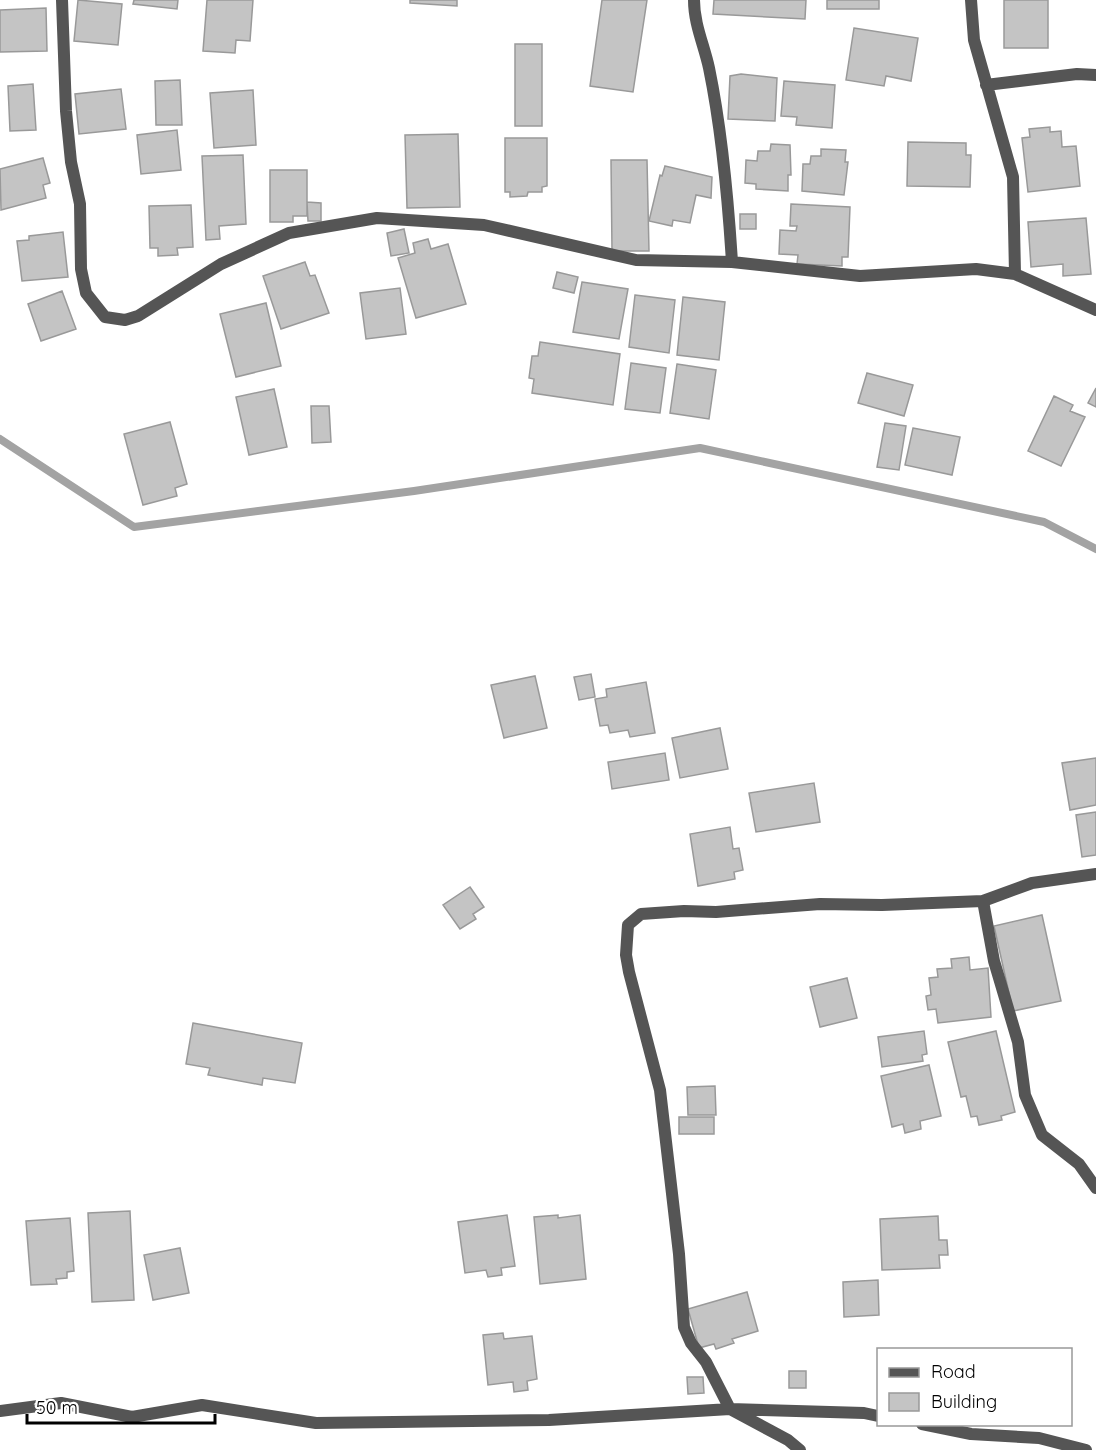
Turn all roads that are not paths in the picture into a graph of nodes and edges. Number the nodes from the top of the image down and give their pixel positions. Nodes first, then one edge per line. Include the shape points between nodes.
1 (62, 0) edge
2 (694, 0) edge
3 (971, 0) edge
4 (1096, 75) edge
5 (986, 85) junction
6 (732, 262) junction
7 (1015, 274) junction
8 (1096, 310) edge
9 (1096, 874) edge
10 (983, 902) junction
11 (1096, 1188) edge
12 (730, 1409) junction
13 (0, 1411) edge
14 (877, 1416) edge
15 (927, 1426) edge
16 (800, 1450) edge
17 (1086, 1450) edge

1 - 6 street via 66,111 70,162 80,204 81,269 86,293 105,317 125,320 138,316 221,264 290,233 377,218 484,225 636,260
2 - 6 street via 709,68
3 - 5 street via 974,40
4 - 5 street
5 - 7 street via 1013,177
6 - 7 street via 860,276 976,269
7 - 8 street
9 - 10 street via 1032,883
10 - 11 street via 994,961 1018,1042 1025,1095 1042,1135 1078,1164
10 - 12 street via 684,910 641,914 628,925 629,972 660,1090 684,1327
12 - 13 street via 549,1420 316,1423 202,1405 132,1417 61,1403
12 - 14 street
12 - 16 street
15 - 17 street via 971,1434 1040,1438

